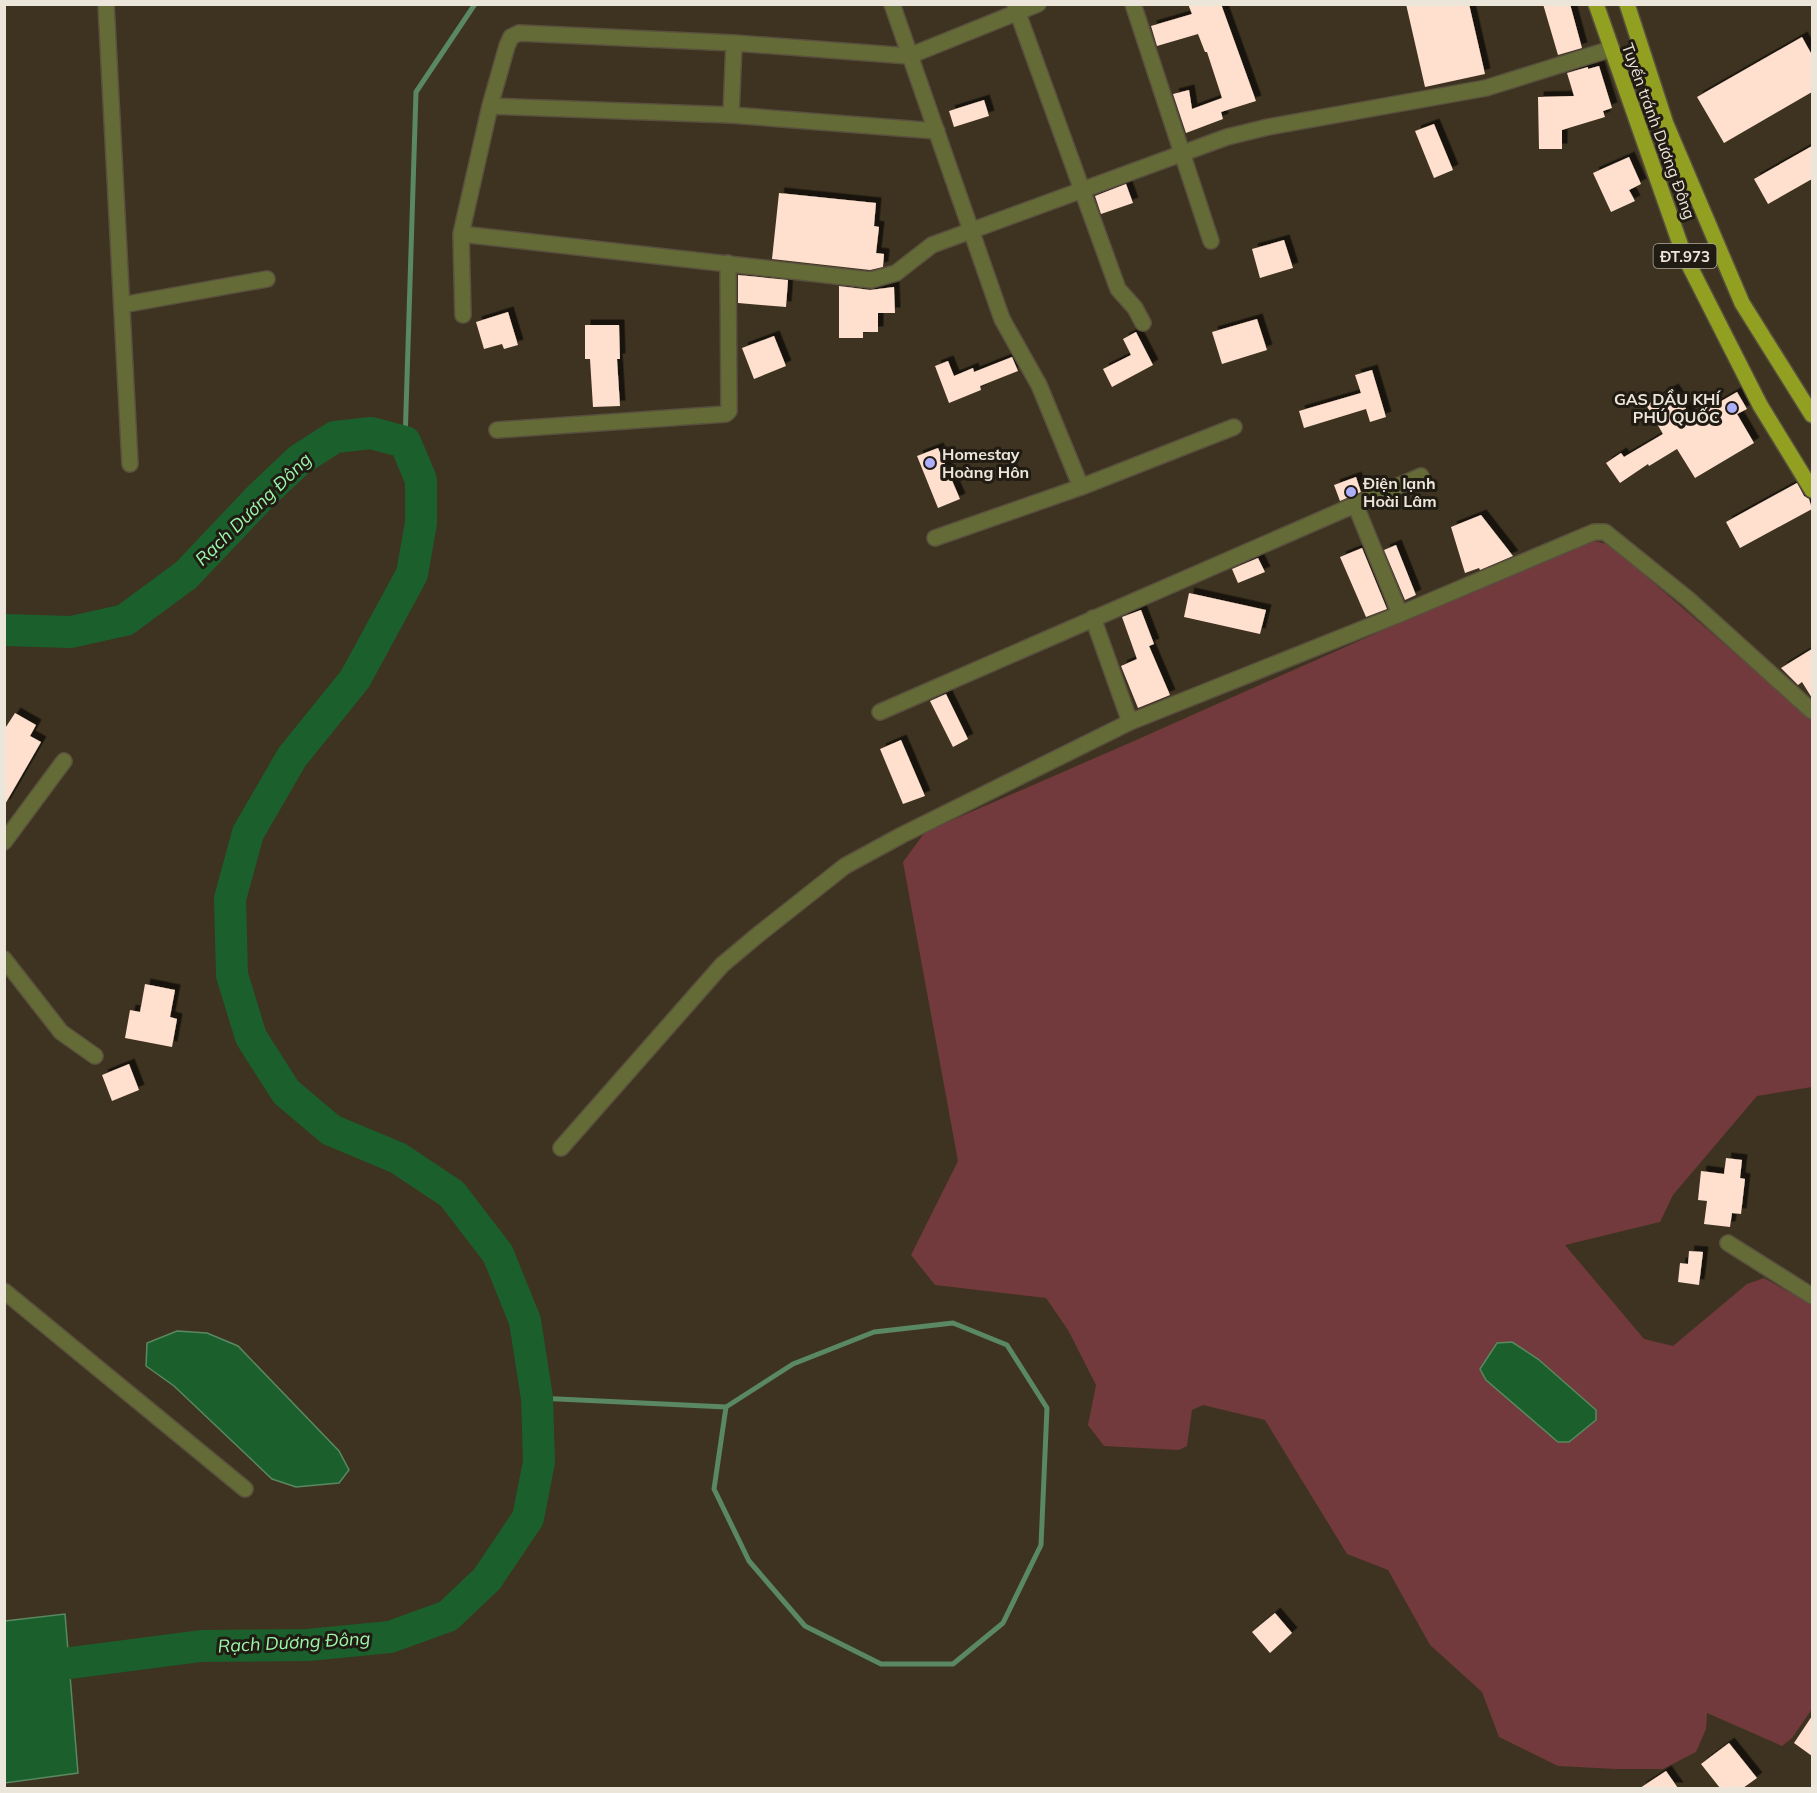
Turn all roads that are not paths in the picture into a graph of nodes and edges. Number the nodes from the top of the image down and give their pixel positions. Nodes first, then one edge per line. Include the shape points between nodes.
1 (106, 4) edge
2 (892, 4) edge
3 (1038, 4) edge
4 (1133, 4) edge
5 (1596, 4) edge
6 (1627, 4) edge
7 (1017, 8) edge
8 (734, 43) junction
9 (1611, 49) junction
10 (909, 56) junction
11 (490, 106) junction
12 (731, 115) junction
13 (937, 131) junction
14 (1181, 152) junction
15 (1081, 190) junction
16 (972, 232) junction
17 (461, 234) junction
18 (1211, 241) dead end
19 (728, 262) junction
20 (267, 279) dead end
21 (122, 305) junction
22 (463, 315) dead end
23 (1143, 323) dead end
24 (1812, 415) edge
25 (1234, 427) dead end
26 (496, 430) dead end
27 (130, 464) dead end
28 (1421, 476) dead end
29 (1081, 487) junction
30 (1812, 490) edge
31 (1355, 504) junction
32 (935, 538) dead end
33 (1400, 614) junction
34 (1093, 618) junction
35 (1812, 711) edge
36 (880, 712) dead end
37 (1131, 722) junction
38 (64, 762) dead end
39 (4, 842) edge
40 (4, 959) edge
41 (95, 1056) dead end
42 (561, 1148) dead end
43 (1728, 1243) dead end
44 (4, 1291) edge
45 (1812, 1296) edge
46 (245, 1489) dead end

1 - 21 street
2 - 10 street
3 - 7 street
4 - 14 street
5 - 9 main road, Tuyến tránh Dương Đông / ĐT.973
6 - 24 main road, Tuyến tránh Dương Đông / ĐT.973 via 1666,124 1742,303
7 - 10 street
7 - 15 street
8 - 10 street
8 - 11 street via 519,33 511,37 507,46
8 - 12 street
9 - 14 street via 1486,88 1268,127
9 - 30 main road, Tuyến tránh Dương Đông / ĐT.973 via 1684,255 1760,405
10 - 13 street
11 - 12 street
11 - 17 street
12 - 13 street
13 - 16 street
14 - 15 street
14 - 18 street
15 - 16 street
15 - 23 street via 1118,290
16 - 19 street via 932,245 896,273 872,280
16 - 29 street via 1002,319 1039,385
17 - 19 street
17 - 22 street
19 - 26 street via 726,414
20 - 21 street
21 - 27 street
25 - 29 street
28 - 31 street
29 - 32 street
31 - 33 street
31 - 34 street
33 - 35 street via 1594,532 1605,532 1688,599
33 - 37 street
34 - 36 street
34 - 37 street
37 - 42 street via 845,866 722,965
38 - 39 street
40 - 41 street via 61,1032
43 - 45 street
44 - 46 street

